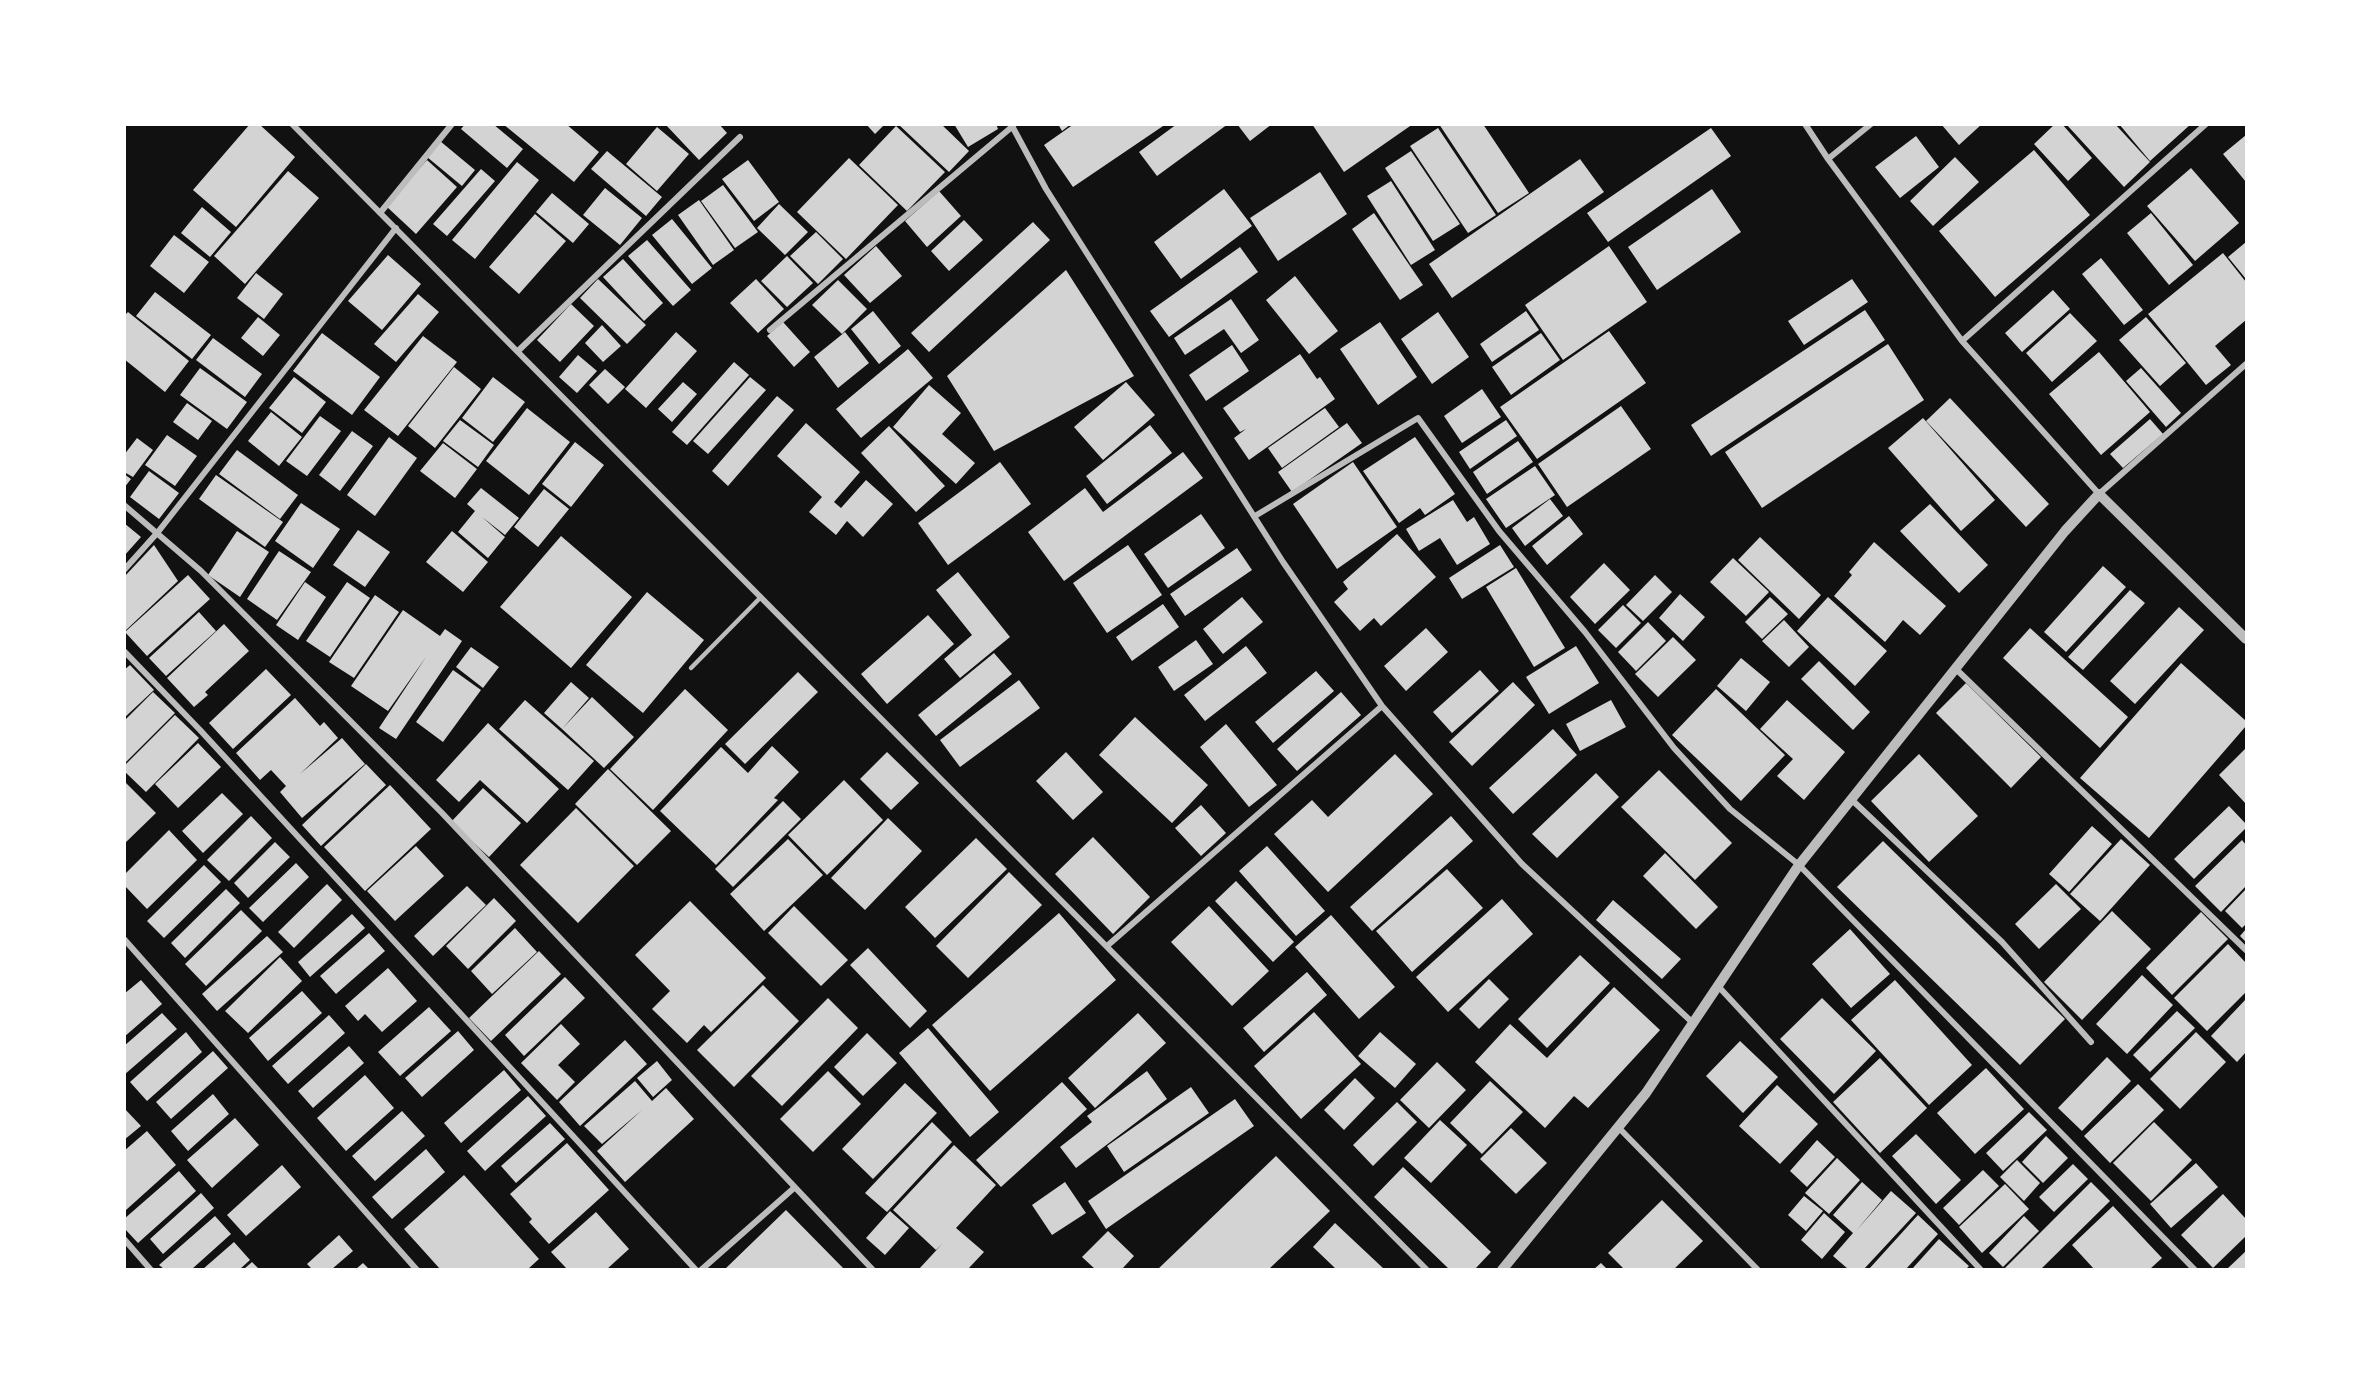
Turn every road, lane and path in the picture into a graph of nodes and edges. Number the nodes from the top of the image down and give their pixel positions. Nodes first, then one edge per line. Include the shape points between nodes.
1 (292, 124) edge
2 (452, 124) edge
3 (1805, 124) edge
4 (1871, 124) edge
5 (2206, 124) edge
6 (1012, 125) edge
7 (740, 137) dead end
8 (1828, 159) junction
9 (380, 213) junction
10 (396, 228) junction
11 (770, 330) dead end
12 (1962, 341) junction
13 (518, 351) junction
14 (2247, 364) edge
15 (2099, 494) junction
16 (124, 505) edge
17 (1255, 516) junction
18 (158, 532) junction
19 (124, 570) edge
20 (761, 597) junction
21 (2247, 639) edge
22 (124, 651) edge
23 (691, 668) dead end
24 (1956, 669) junction
25 (1382, 706) junction
26 (1852, 800) junction
27 (1799, 865) junction
28 (124, 939) edge
29 (1107, 946) junction
30 (2247, 950) edge
31 (1718, 986) junction
32 (1693, 1023) junction
33 (2091, 1042) dead end
34 (1619, 1128) junction
35 (794, 1188) junction
36 (124, 1239) edge
37 (151, 1269) edge
38 (417, 1269) edge
39 (696, 1269) edge
40 (701, 1269) edge
41 (873, 1269) edge
42 (1427, 1269) edge
43 (1502, 1269) edge
44 (1758, 1269) edge
45 (1981, 1269) edge
46 (2195, 1269) edge

1 - 9 street
2 - 9 street
3 - 8 street
4 - 8 street
5 - 12 street
6 - 11 street
6 - 17 street via 1046,189
7 - 13 street
8 - 12 street
9 - 10 street
10 - 13 street
10 - 18 street
12 - 15 street
13 - 20 street
14 - 15 street
15 - 21 street
15 - 24 street
16 - 18 street
17 - 25 street
17 - 27 street via 1418,418 1498,531 1585,632 1674,748 1730,809
18 - 19 street
18 - 35 street via 442,813
20 - 23 lane
20 - 29 street
22 - 39 street
24 - 26 street
24 - 30 street
25 - 29 street
25 - 32 street via 1522,864
26 - 27 street
26 - 33 street via 2002,942
27 - 31 street
27 - 46 street
28 - 38 street
29 - 42 street
31 - 32 street
31 - 45 street
32 - 34 street
34 - 43 street
34 - 44 street
35 - 40 street
35 - 41 street
36 - 37 street

